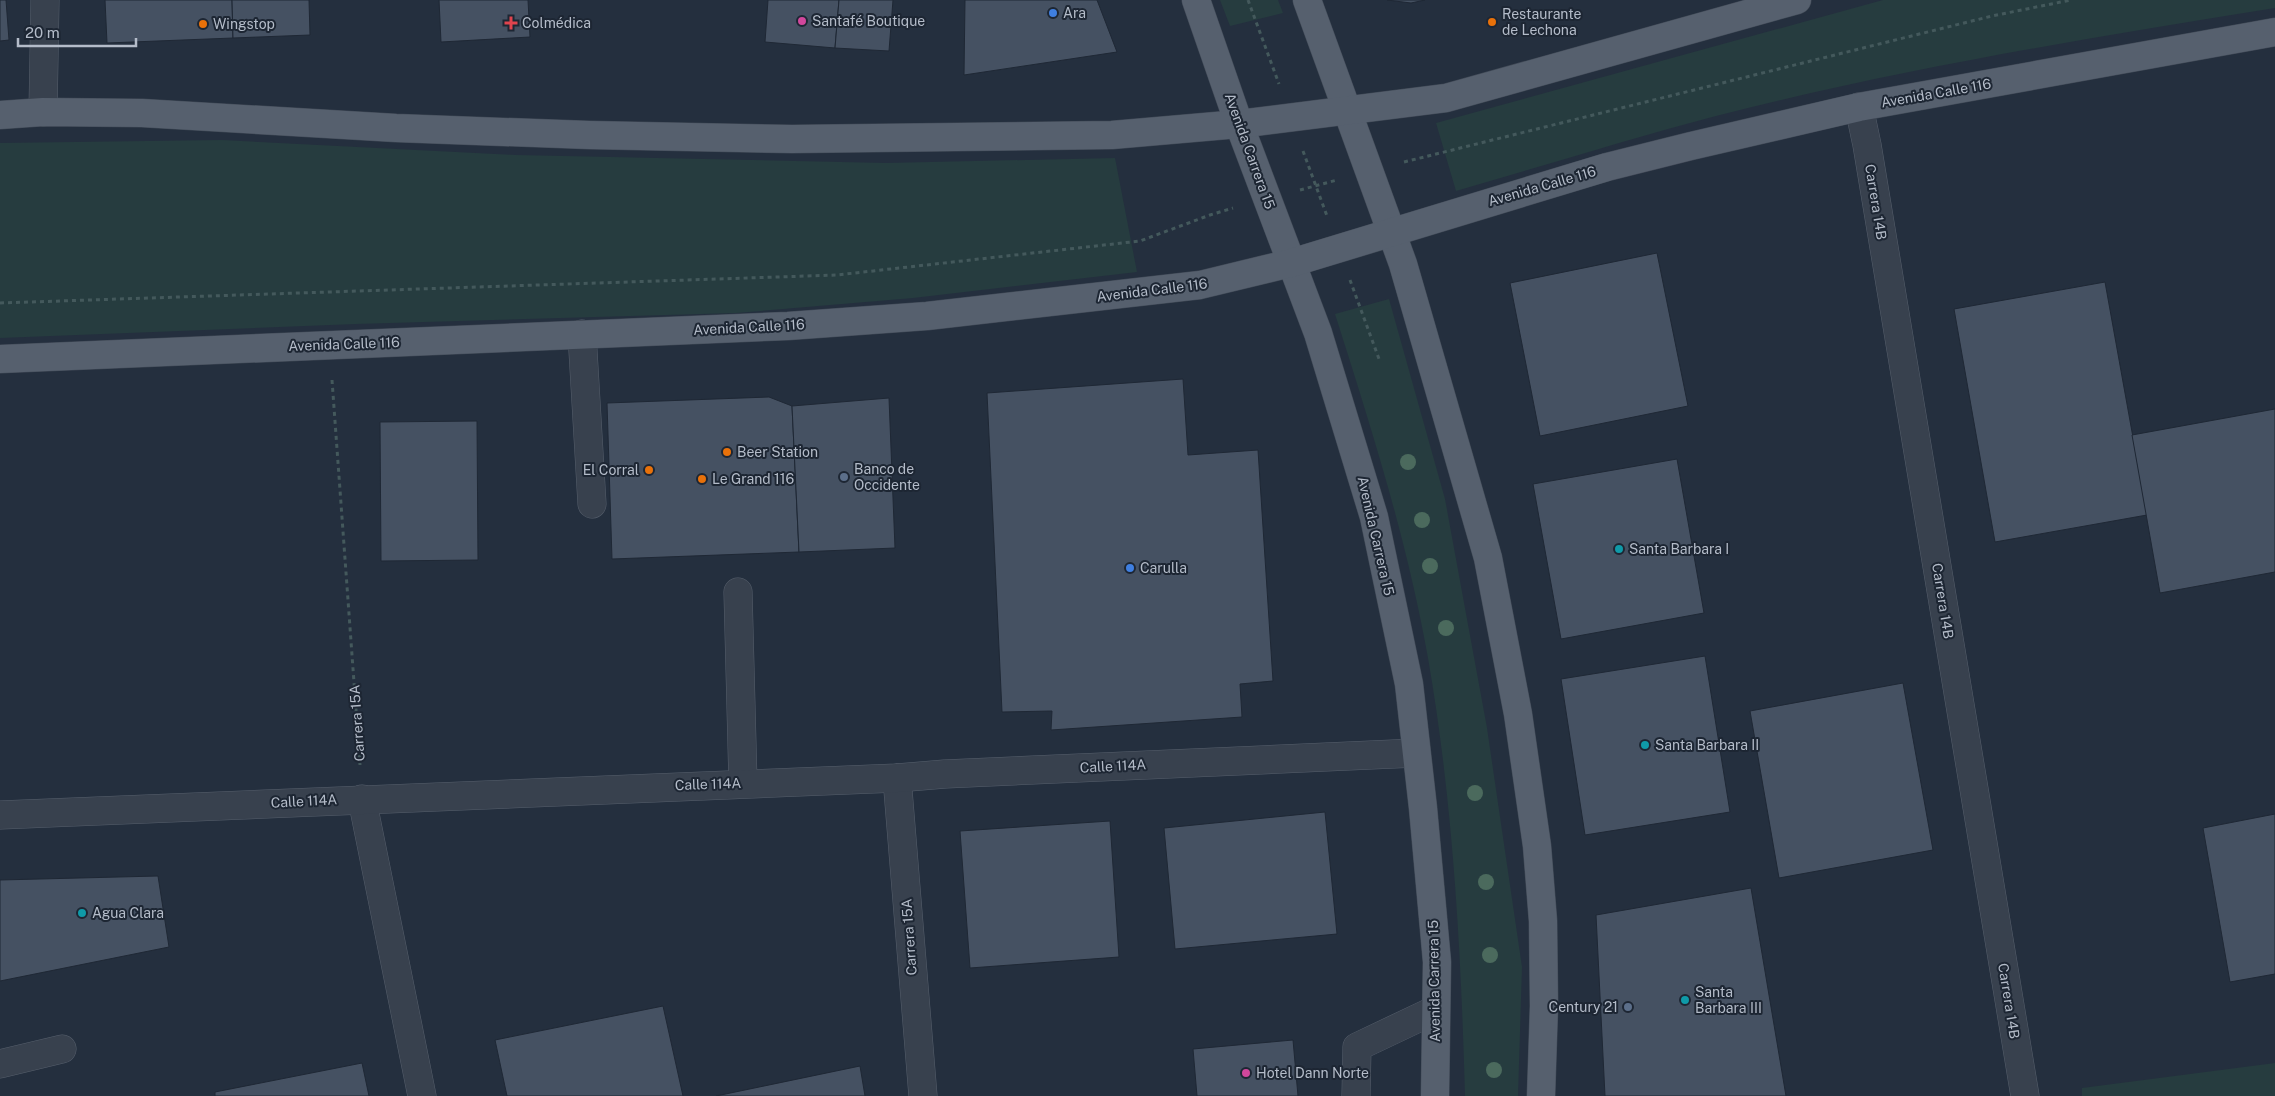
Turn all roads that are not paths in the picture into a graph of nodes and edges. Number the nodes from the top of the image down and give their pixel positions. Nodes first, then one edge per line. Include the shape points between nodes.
1 (45, 0) edge
2 (1196, 0) edge
3 (1308, 0) edge
4 (1797, 0) edge
5 (2275, 32) edge
6 (1859, 107) junction
7 (1348, 110) junction
8 (43, 112) junction
9 (0, 115) edge
10 (1239, 124) junction
11 (1391, 232) junction
12 (1291, 263) junction
13 (582, 334) junction
14 (0, 359) edge
15 (592, 504) dead end
16 (738, 592) dead end
17 (1416, 753) junction
18 (897, 778) junction
19 (743, 783) junction
20 (362, 799) junction
21 (0, 815) edge
22 (1435, 1010) junction
23 (62, 1049) dead end
24 (0, 1064) edge
25 (422, 1096) edge
26 (923, 1096) edge
27 (1356, 1096) edge
28 (1435, 1096) edge
29 (1541, 1096) edge
30 (2025, 1096) edge

1 - 8 street
2 - 10 main road, Avenida Carrera 15
3 - 7 main road
4 - 7 main road via 1466,94
5 - 6 main road, Avenida Calle 116
6 - 11 main road, Avenida Calle 116 via 1608,167
6 - 30 street, Carrera 14B
7 - 10 main road
7 - 11 main road
8 - 9 main road
8 - 10 main road via 160,114 589,135 792,139 1112,135
10 - 12 main road, Avenida Carrera 15
11 - 12 main road, Avenida Calle 116
11 - 29 main road via 1488,558 1518,714 1537,846 1543,921
12 - 13 main road, Avenida Calle 116 via 1200,285 927,316 788,326
12 - 17 main road, Avenida Carrera 15 via 1318,333 1374,517 1408,684
13 - 14 main road, Avenida Calle 116
13 - 15 street
16 - 19 street
17 - 18 street, Calle 114A
17 - 22 main road, Avenida Carrera 15 via 1437,962
18 - 19 street, Calle 114A
18 - 26 street, Carrera 15A
19 - 20 street, Calle 114A
20 - 21 street, Calle 114A
20 - 25 street
22 - 27 street via 1357,1047
22 - 28 main road, Avenida Carrera 15
23 - 24 street

